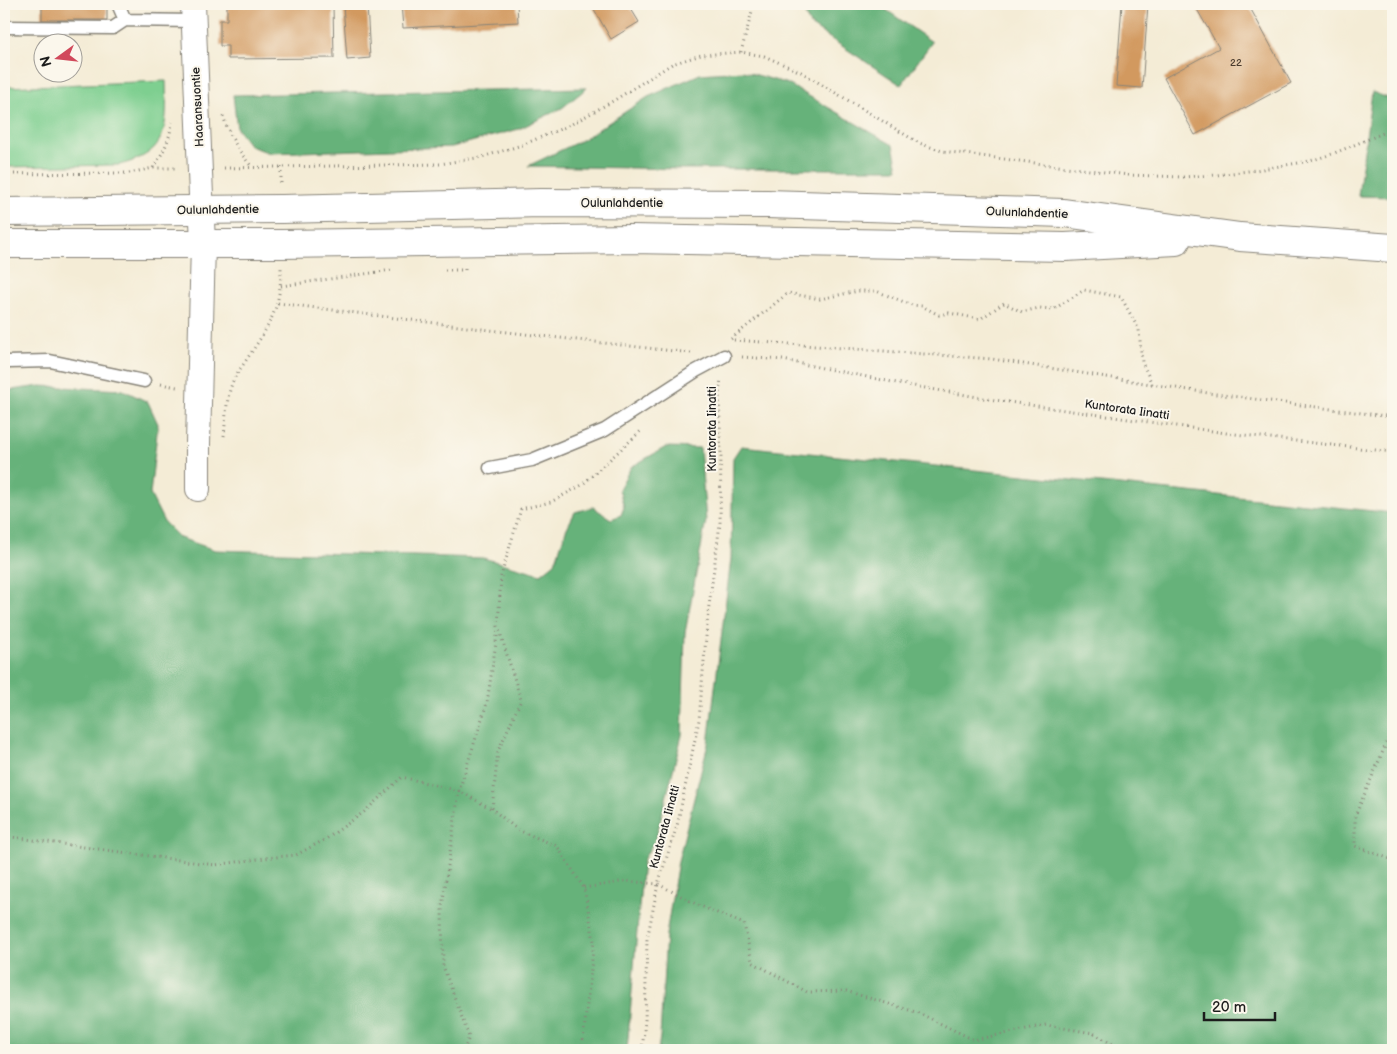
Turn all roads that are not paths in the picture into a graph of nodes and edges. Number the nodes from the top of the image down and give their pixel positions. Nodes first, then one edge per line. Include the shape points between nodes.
1 (118, 4) edge
2 (193, 13) edge
3 (125, 20) junction
4 (4, 27) edge
5 (203, 210) junction
6 (4, 212) edge
7 (1240, 237) junction
8 (4, 244) edge
9 (203, 244) junction
10 (1393, 248) edge
11 (724, 356) road end
12 (4, 364) edge
13 (144, 380) road end
14 (490, 468) dead end
15 (198, 489) dead end

1 - 3 lane
2 - 3 lane
2 - 5 street, Haaransuontie
3 - 4 lane via 113,28
5 - 6 main road, Oulunlahdentie
5 - 7 main road, Oulunlahdentie via 540,203 767,204 1064,213
5 - 9 street, Haaransuontie
7 - 9 main road, Oulunlahdentie via 1065,247 630,239
7 - 10 main road, Oulunlahdentie
8 - 9 main road, Oulunlahdentie
9 - 15 street, Haaransuontie
11 - 14 lane via 605,430 532,460
12 - 13 lane via 50,361

